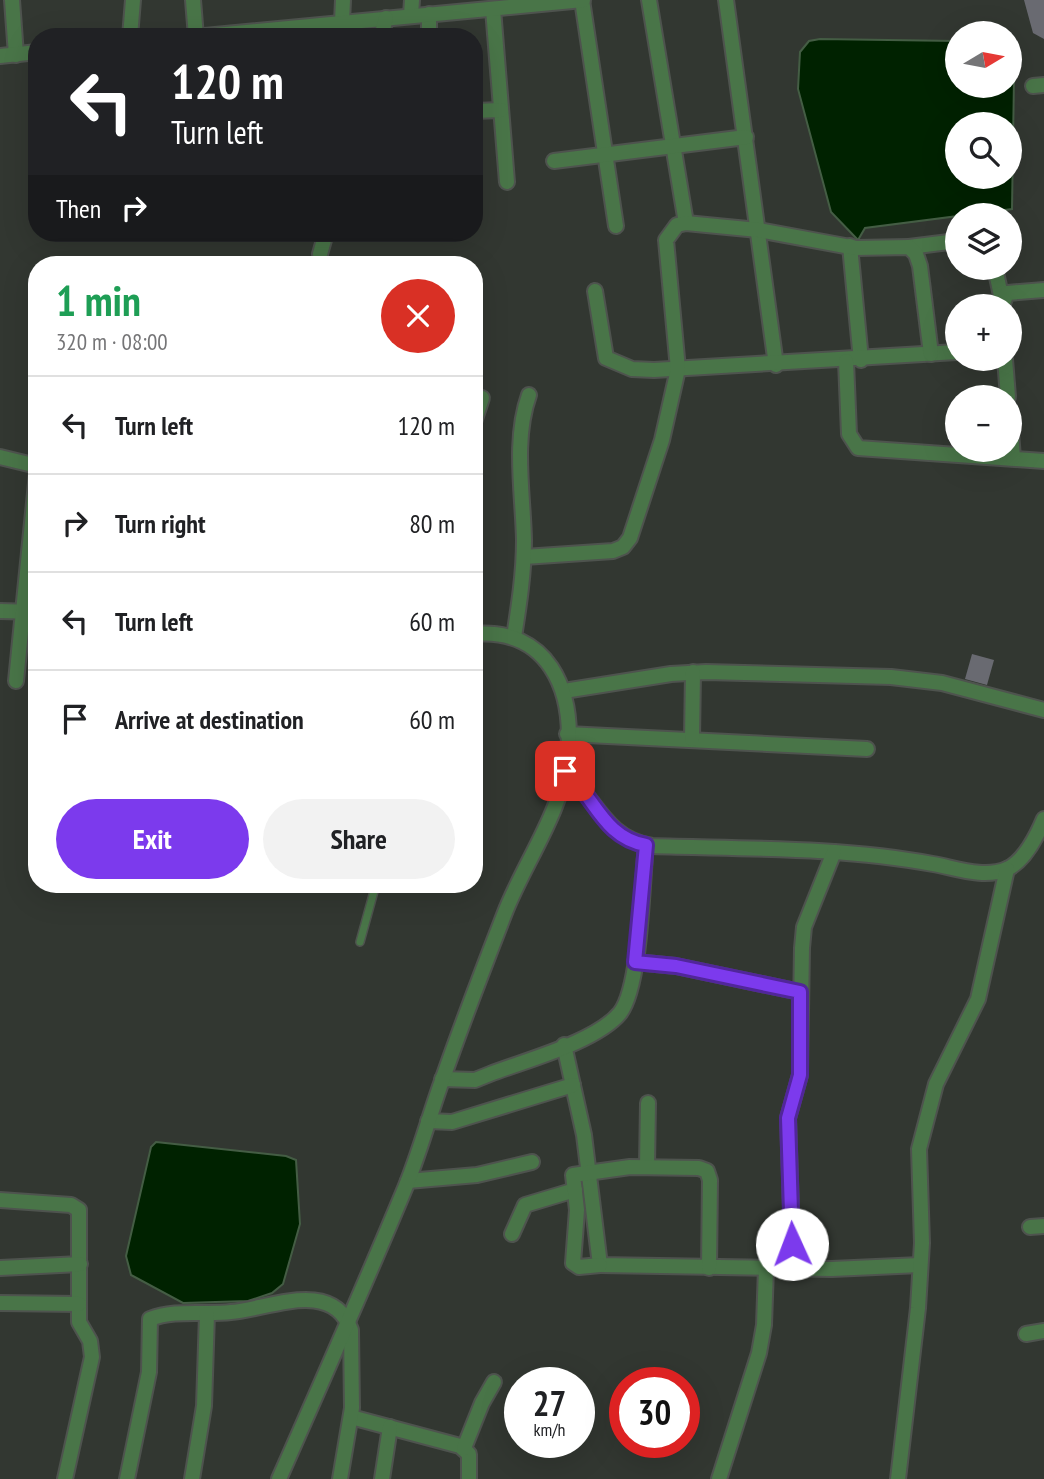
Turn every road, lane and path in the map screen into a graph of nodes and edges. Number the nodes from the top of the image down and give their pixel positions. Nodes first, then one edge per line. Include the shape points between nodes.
1 (12, 0) edge
2 (133, 0) edge
3 (193, 0) edge
4 (343, 0) edge
5 (412, 0) edge
6 (582, 0) edge
7 (649, 0) edge
8 (726, 0) edge
9 (493, 9) junction
10 (429, 14) junction
11 (411, 15) junction
12 (386, 18) junction
13 (342, 22) junction
14 (131, 28) edge
15 (195, 28) edge
16 (305, 28) edge
17 (383, 28) edge
18 (429, 28) edge
19 (28, 53) edge
20 (16, 55) junction
21 (0, 56) edge
22 (501, 110) junction
23 (483, 111) edge
24 (746, 137) junction
25 (673, 145) junction
26 (605, 154) junction
27 (554, 161) dead end
28 (507, 182) dead end
29 (686, 223) junction
30 (616, 226) dead end
31 (758, 230) junction
32 (323, 242) edge
33 (945, 242) edge
34 (850, 246) junction
35 (909, 247) junction
36 (320, 254) dead end
37 (1044, 290) edge
38 (595, 291) dead end
39 (1006, 294) edge
40 (945, 353) edge
41 (931, 354) junction
42 (853, 360) junction
43 (776, 365) junction
44 (678, 369) junction
45 (529, 395) dead end
46 (945, 453) edge
47 (0, 457) edge
48 (1022, 458) edge
49 (1044, 461) edge
50 (28, 464) edge
51 (524, 557) junction
52 (0, 611) edge
53 (28, 612) edge
54 (28, 622) edge
55 (483, 634) edge
56 (514, 637) junction
57 (693, 672) junction
58 (16, 681) dead end
59 (564, 691) junction
60 (1044, 710) edge
61 (567, 734) junction
62 (692, 739) junction
63 (867, 749) dead end
64 (565, 771) junction
65 (1043, 824) edge
66 (646, 845) junction
67 (834, 852) junction
68 (1007, 869) junction
69 (374, 893) edge
70 (360, 942) dead end
71 (635, 962) junction
72 (800, 992) junction
73 (564, 1045) junction
74 (442, 1080) junction
75 (573, 1085) junction
76 (648, 1103) dead end
77 (428, 1122) junction
78 (532, 1162) dead end
79 (647, 1166) junction
80 (590, 1171) junction
81 (408, 1181) junction
82 (575, 1190) junction
83 (0, 1200) edge
84 (512, 1234) dead end
85 (80, 1264) junction
86 (600, 1265) junction
87 (920, 1265) junction
88 (0, 1268) edge
89 (709, 1268) junction
90 (766, 1268) junction
91 (793, 1269) junction
92 (0, 1303) edge
93 (79, 1304) junction
94 (207, 1314) junction
95 (347, 1318) junction
96 (1044, 1331) edge
97 (1026, 1334) dead end
98 (494, 1382) dead end
99 (351, 1417) junction
100 (390, 1427) junction
101 (464, 1448) junction
102 (65, 1479) edge
103 (127, 1479) edge
104 (192, 1479) edge
105 (279, 1479) edge
106 (340, 1479) edge
107 (382, 1479) edge
108 (469, 1479) edge
109 (719, 1479) edge
110 (898, 1479) edge

1 - 20 street
2 - 14 street
3 - 15 street
4 - 13 street
5 - 11 street
6 - 9 street
6 - 26 street
7 - 25 street
8 - 24 street
9 - 10 street
9 - 22 street
10 - 11 street
10 - 18 street
11 - 12 street
12 - 13 street
12 - 17 street
13 - 16 street
19 - 20 street
20 - 21 street
22 - 23 street
22 - 28 street
24 - 25 street
24 - 31 street
25 - 26 street
25 - 29 street
26 - 27 street
26 - 30 street
29 - 31 street
29 - 44 street via 677,225 666,240
31 - 34 street
31 - 43 street
32 - 36 street
33 - 35 street
34 - 35 street
34 - 42 street
35 - 41 street via 920,266
37 - 39 street
38 - 44 street via 606,358 632,369
40 - 41 street
41 - 42 street
42 - 43 street
42 - 46 street via 849,434 858,448
43 - 44 street
44 - 51 street via 662,440 630,538 613,551
45 - 51 street via 520,432
47 - 50 street
48 - 49 street
51 - 56 street
52 - 53 street
54 - 58 street
55 - 56 street
56 - 59 street via 538,652
57 - 59 street
57 - 60 street via 891,677 942,684
57 - 62 street
59 - 61 street
61 - 62 street
61 - 64 street
62 - 63 street
64 - 66 street via 579,783 611,829
64 - 74 street via 559,795 516,882
65 - 68 street via 1021,859
66 - 67 street
66 - 71 street
67 - 68 street via 891,856 976,873
67 - 72 street via 804,927
68 - 87 street via 978,999 936,1084 925,1118 917,1179
69 - 70 lane
71 - 72 street
71 - 73 street via 621,1011 595,1031
72 - 91 street via 800,1075 788,1118
73 - 74 street via 475,1080
73 - 75 street
74 - 77 street
75 - 77 street via 452,1122
75 - 80 street
76 - 79 street
77 - 81 street
78 - 81 street via 477,1175
79 - 80 street
79 - 89 street via 707,1171
80 - 82 street via 573,1175
80 - 86 street
81 - 95 street
82 - 84 street via 525,1205
82 - 86 street via 573,1263 579,1267
83 - 85 street via 76,1207
85 - 88 street
85 - 93 street
86 - 89 street
87 - 91 street
87 - 110 street via 913,1369
89 - 90 street
90 - 91 street
90 - 109 street via 759,1353
92 - 93 street
93 - 102 street via 80,1327 90,1341 92,1366
94 - 95 street via 304,1299 329,1305
94 - 103 street via 155,1317 148,1322 149,1372
94 - 104 street via 204,1406
95 - 99 street via 353,1354
95 - 105 street
96 - 97 street
98 - 101 street
99 - 100 street
99 - 106 street
100 - 101 street
100 - 107 street
101 - 108 street via 470,1460

